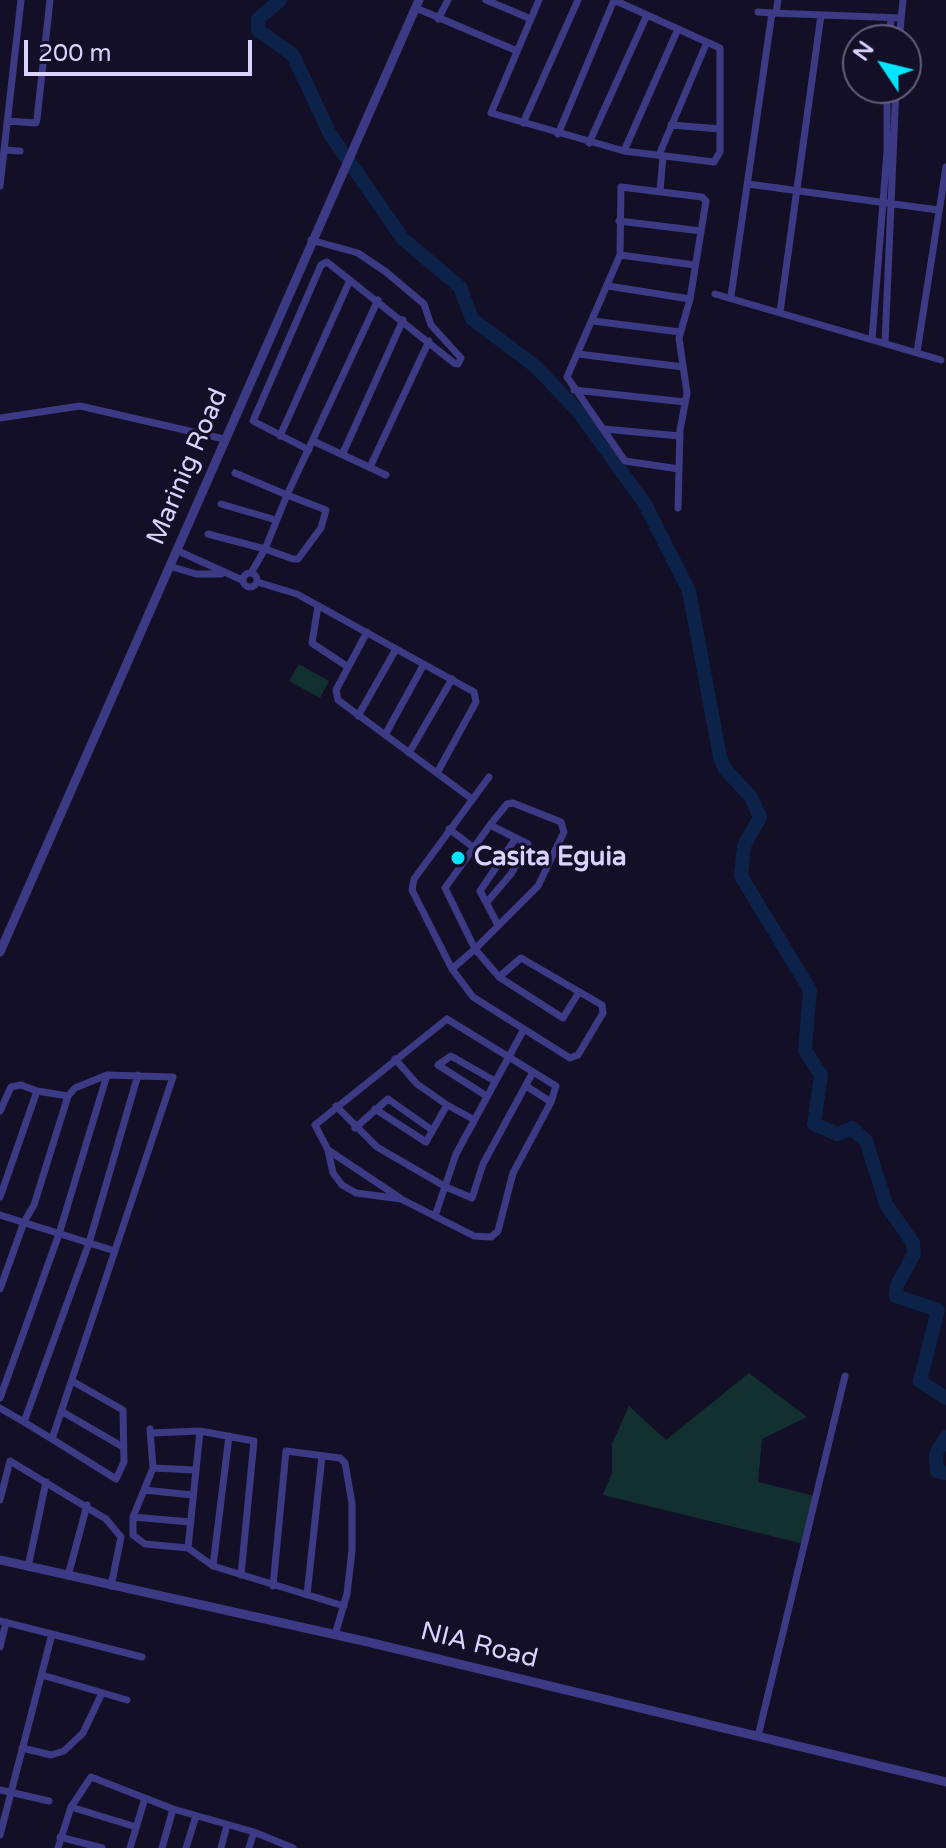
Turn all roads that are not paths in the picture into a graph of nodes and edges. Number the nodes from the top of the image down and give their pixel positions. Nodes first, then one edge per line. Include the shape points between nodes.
1 (21, 0) edge
2 (50, 0) edge
3 (448, 0) edge
4 (486, 0) edge
5 (539, 0) edge
6 (578, 0) edge
7 (614, 0) edge
8 (778, 0) edge
9 (903, 0) edge
10 (417, 4) edge
11 (758, 12) dead end
12 (774, 13) junction
13 (647, 15) junction
14 (821, 15) junction
15 (891, 18) junction
16 (901, 18) junction
17 (438, 19) junction
18 (531, 19) junction
19 (890, 24) edge
20 (900, 24) edge
21 (678, 29) junction
22 (707, 42) junction
23 (517, 51) junction
24 (887, 104) edge
25 (895, 104) edge
26 (7, 121) junction
27 (523, 123) junction
28 (671, 125) junction
29 (720, 129) junction
30 (558, 134) junction
31 (589, 143) junction
32 (4, 150) junction
33 (20, 151) dead end
34 (624, 151) junction
35 (661, 156) junction
36 (946, 167) edge
37 (0, 179) edge
38 (748, 184) junction
39 (0, 186) edge
40 (660, 191) junction
41 (797, 191) junction
42 (882, 203) junction
43 (892, 204) junction
44 (938, 210) junction
45 (619, 221) junction
46 (701, 231) junction
47 (311, 240) junction
48 (620, 255) junction
49 (695, 265) junction
50 (350, 280) junction
51 (608, 286) junction
52 (715, 294) dead end
53 (731, 296) junction
54 (690, 299) junction
55 (378, 300) junction
56 (780, 312) junction
57 (403, 320) junction
58 (593, 321) junction
59 (680, 332) junction
60 (872, 339) junction
61 (429, 341) junction
62 (885, 343) junction
63 (917, 352) junction
64 (578, 354) junction
65 (941, 360) dead end
66 (683, 367) junction
67 (574, 390) junction
68 (685, 402) junction
69 (0, 418) edge
70 (604, 429) junction
71 (280, 436) junction
72 (680, 436) junction
73 (224, 439) junction
74 (313, 441) junction
75 (309, 450) junction
76 (343, 453) junction
77 (370, 467) junction
78 (679, 469) junction
79 (235, 473) dead end
80 (386, 475) dead end
81 (287, 495) junction
82 (221, 504) dead end
83 (678, 508) dead end
84 (276, 520) junction
85 (208, 534) dead end
86 (265, 549) junction
87 (176, 550) junction
88 (169, 566) junction
89 (251, 573) junction
90 (225, 574) junction
91 (242, 580) junction
92 (257, 582) junction
93 (318, 606) junction
94 (367, 632) junction
95 (396, 649) junction
96 (424, 664) junction
97 (348, 667) junction
98 (452, 679) junction
99 (358, 716) junction
100 (385, 735) junction
101 (409, 753) junction
102 (437, 773) junction
103 (489, 777) dead end
104 (472, 799) junction
105 (490, 825) junction
106 (449, 829) junction
107 (516, 838) junction
108 (473, 847) junction
109 (487, 902) junction
110 (498, 925) junction
111 (475, 949) junction
112 (0, 952) edge
113 (452, 969) junction
114 (499, 977) junction
115 (579, 992) junction
116 (524, 1029) junction
117 (507, 1057) junction
118 (395, 1059) junction
119 (533, 1072) junction
120 (107, 1075) junction
121 (138, 1075) junction
122 (493, 1080) junction
123 (526, 1086) junction
124 (37, 1091) junction
125 (485, 1095) junction
126 (68, 1096) junction
127 (551, 1102) junction
128 (447, 1105) junction
129 (336, 1106) junction
130 (375, 1109) junction
131 (0, 1111) edge
132 (473, 1119) junction
133 (355, 1128) junction
134 (432, 1130) junction
135 (328, 1150) junction
136 (446, 1187) junction
137 (0, 1197) edge
138 (401, 1199) junction
139 (0, 1215) edge
140 (435, 1216) junction
141 (24, 1222) junction
142 (59, 1234) junction
143 (89, 1243) junction
144 (115, 1251) junction
145 (0, 1289) edge
146 (845, 1376) dead end
147 (72, 1381) junction
148 (0, 1398) edge
149 (0, 1408) edge
150 (61, 1411) junction
151 (24, 1422) junction
152 (200, 1431) junction
153 (229, 1436) junction
154 (52, 1439) junction
155 (123, 1447) junction
156 (322, 1456) junction
157 (153, 1468) junction
158 (195, 1470) junction
159 (46, 1482) junction
160 (144, 1490) junction
161 (193, 1495) junction
162 (0, 1500) edge
163 (87, 1505) junction
164 (133, 1517) junction
165 (190, 1522) junction
166 (188, 1548) junction
167 (0, 1560) edge
168 (213, 1566) junction
169 (28, 1567) junction
170 (241, 1575) junction
171 (68, 1576) junction
172 (111, 1586) junction
173 (273, 1586) junction
174 (307, 1595) junction
175 (344, 1606) junction
176 (3, 1621) edge
177 (52, 1634) junction
178 (335, 1635) junction
179 (0, 1647) edge
180 (142, 1657) dead end
181 (42, 1675) junction
182 (102, 1693) junction
183 (127, 1700) dead end
184 (758, 1736) junction
185 (22, 1748) junction
186 (946, 1782) edge
187 (0, 1790) edge
188 (11, 1793) junction
189 (145, 1798) junction
190 (49, 1801) dead end
191 (71, 1807) junction
192 (173, 1809) junction
193 (196, 1816) junction
194 (227, 1825) junction
195 (136, 1827) junction
196 (254, 1832) junction
197 (0, 1835) edge
198 (60, 1837) junction
199 (279, 1845) edge
200 (58, 1848) edge
201 (102, 1848) edge
202 (130, 1848) edge
203 (162, 1848) edge
204 (186, 1848) edge
205 (221, 1848) edge
206 (249, 1848) edge
207 (293, 1848) edge

1 - 26 street
2 - 26 street via 36,123
3 - 17 street
4 - 18 street
5 - 18 street
6 - 27 street
7 - 13 street
7 - 30 street
8 - 12 street
9 - 16 street
10 - 17 street
10 - 47 street, Marinig Road
11 - 12 street
12 - 14 street
12 - 38 street
13 - 21 street
13 - 31 street
14 - 15 street
14 - 41 street
15 - 16 street
15 - 19 street
16 - 20 street
17 - 23 street
18 - 23 street
21 - 22 street
21 - 34 street
22 - 28 street
22 - 29 street via 722,53
23 - 27 street via 491,113
24 - 42 street
25 - 43 street
26 - 32 street
27 - 30 street
28 - 29 street
28 - 35 street
29 - 35 street via 720,152 714,162
30 - 31 street
31 - 34 street
32 - 33 street
32 - 37 street
34 - 35 street
35 - 40 street
36 - 44 street
37 - 39 street
38 - 41 street
38 - 53 street
40 - 45 street via 621,187
40 - 46 street via 705,198
41 - 42 street
41 - 56 street
42 - 43 street
42 - 60 street
43 - 44 street
43 - 62 street
44 - 63 street
45 - 46 street
45 - 48 street
46 - 49 street
47 - 61 street via 358,253 405,288 427,307 431,325 461,355 460,362 454,363
47 - 73 street, Marinig Road
48 - 49 street
48 - 51 street
49 - 54 street
50 - 55 street
50 - 71 street
50 - 71 street via 327,262 314,275 254,413 256,425
51 - 54 street
51 - 58 street
52 - 53 street
53 - 56 street
54 - 59 street
55 - 57 street
55 - 74 street
56 - 60 street
57 - 61 street
57 - 76 street
58 - 59 street
58 - 64 street
59 - 66 street
60 - 62 street
61 - 77 street
62 - 63 street
63 - 65 street
64 - 66 street
64 - 67 street via 567,377
66 - 68 street
67 - 68 street
67 - 70 street
68 - 72 street
69 - 73 street via 80,406
70 - 72 street
70 - 78 street via 625,461
71 - 75 street
72 - 78 street
73 - 87 street, Marinig Road
74 - 75 street
74 - 76 street
75 - 81 street
76 - 77 street
77 - 80 street
78 - 83 street
79 - 81 street
81 - 84 street
81 - 86 street via 326,510 326,520 298,559
82 - 84 street
84 - 86 street
85 - 86 street
86 - 89 street
87 - 88 street, Marinig Road
87 - 90 street
88 - 90 street via 196,574
88 - 112 street, Marinig Road
89 - 91 street
89 - 92 street
90 - 91 street
91 - 92 street via 249,588
92 - 93 street
93 - 94 street
93 - 97 street via 312,643
94 - 95 street
94 - 97 street
95 - 96 street
95 - 99 street
96 - 98 street
96 - 100 street
97 - 99 street via 336,695
98 - 101 street
98 - 102 street via 478,697
99 - 100 street
100 - 101 street
101 - 102 street
102 - 104 street
103 - 104 street
104 - 106 street
105 - 107 street
105 - 108 street
105 - 110 street via 510,803 564,826 538,886
106 - 108 street
106 - 113 street via 411,884
107 - 109 street via 480,891
107 - 109 street via 526,842 526,848
108 - 111 street via 445,888
109 - 110 street
110 - 111 street
111 - 113 street
111 - 114 street
113 - 116 street via 473,997
114 - 115 street via 521,958
114 - 115 street via 563,1018
115 - 116 street via 604,1009 574,1058
116 - 117 street
117 - 118 street via 447,1019
117 - 119 street
117 - 122 street
118 - 128 street via 417,1084
118 - 129 street
119 - 123 street
119 - 127 street via 556,1086
120 - 121 street
120 - 126 street via 88,1080
120 - 142 street
121 - 143 street
121 - 144 street via 173,1077
122 - 125 street
122 - 125 street via 451,1056 437,1066
123 - 127 street
123 - 136 street via 483,1164 475,1195 469,1199
124 - 126 street
124 - 131 street via 11,1087
124 - 137 street
125 - 132 street
126 - 141 street
127 - 140 street via 513,1173 495,1235 474,1236
128 - 132 street
128 - 134 street
129 - 133 street
129 - 135 street via 315,1125
130 - 133 street
130 - 134 street via 388,1099
130 - 134 street via 423,1142
132 - 136 street
133 - 136 street
135 - 138 street
135 - 138 street via 342,1185 356,1193
136 - 140 street
138 - 140 street
139 - 141 street
141 - 142 street
141 - 145 street
142 - 143 street
142 - 148 street
143 - 144 street
143 - 151 street
144 - 147 street
146 - 184 street
147 - 150 street
147 - 155 street via 123,1410
149 - 151 street
150 - 154 street
150 - 155 street
151 - 154 street
152 - 153 street
152 - 157 street via 150,1431
152 - 158 street
153 - 168 street
153 - 170 street via 254,1441
154 - 155 street via 116,1479 124,1462
156 - 173 street via 286,1451
156 - 174 street
156 - 175 street via 343,1460 352,1503
157 - 158 street
157 - 160 street
158 - 161 street
159 - 162 street via 10,1461
159 - 163 street
159 - 169 street
160 - 161 street
160 - 164 street
161 - 165 street
163 - 171 street
163 - 172 street via 121,1537
164 - 165 street
164 - 166 street via 133,1535 145,1544
165 - 166 street
166 - 168 street
167 - 169 street, NIA Road
168 - 170 street
169 - 171 street, NIA Road
170 - 173 street
171 - 172 street, NIA Road
172 - 178 street, NIA Road
173 - 174 street
174 - 175 street
175 - 178 street
176 - 177 street
176 - 179 street
177 - 180 street
177 - 181 street
178 - 184 street, NIA Road
181 - 182 street
181 - 185 street
182 - 183 street
182 - 185 street via 83,1733 64,1751 51,1755
184 - 186 street, NIA Road
185 - 188 street
187 - 188 street
188 - 190 street
188 - 197 street
189 - 191 street via 91,1777
189 - 192 street
189 - 195 street
191 - 195 street
191 - 198 street
192 - 193 street
192 - 203 street
193 - 194 street
193 - 204 street
194 - 196 street
194 - 205 street
195 - 202 street
196 - 199 street
196 - 206 street
198 - 200 street
198 - 201 street
199 - 207 street

